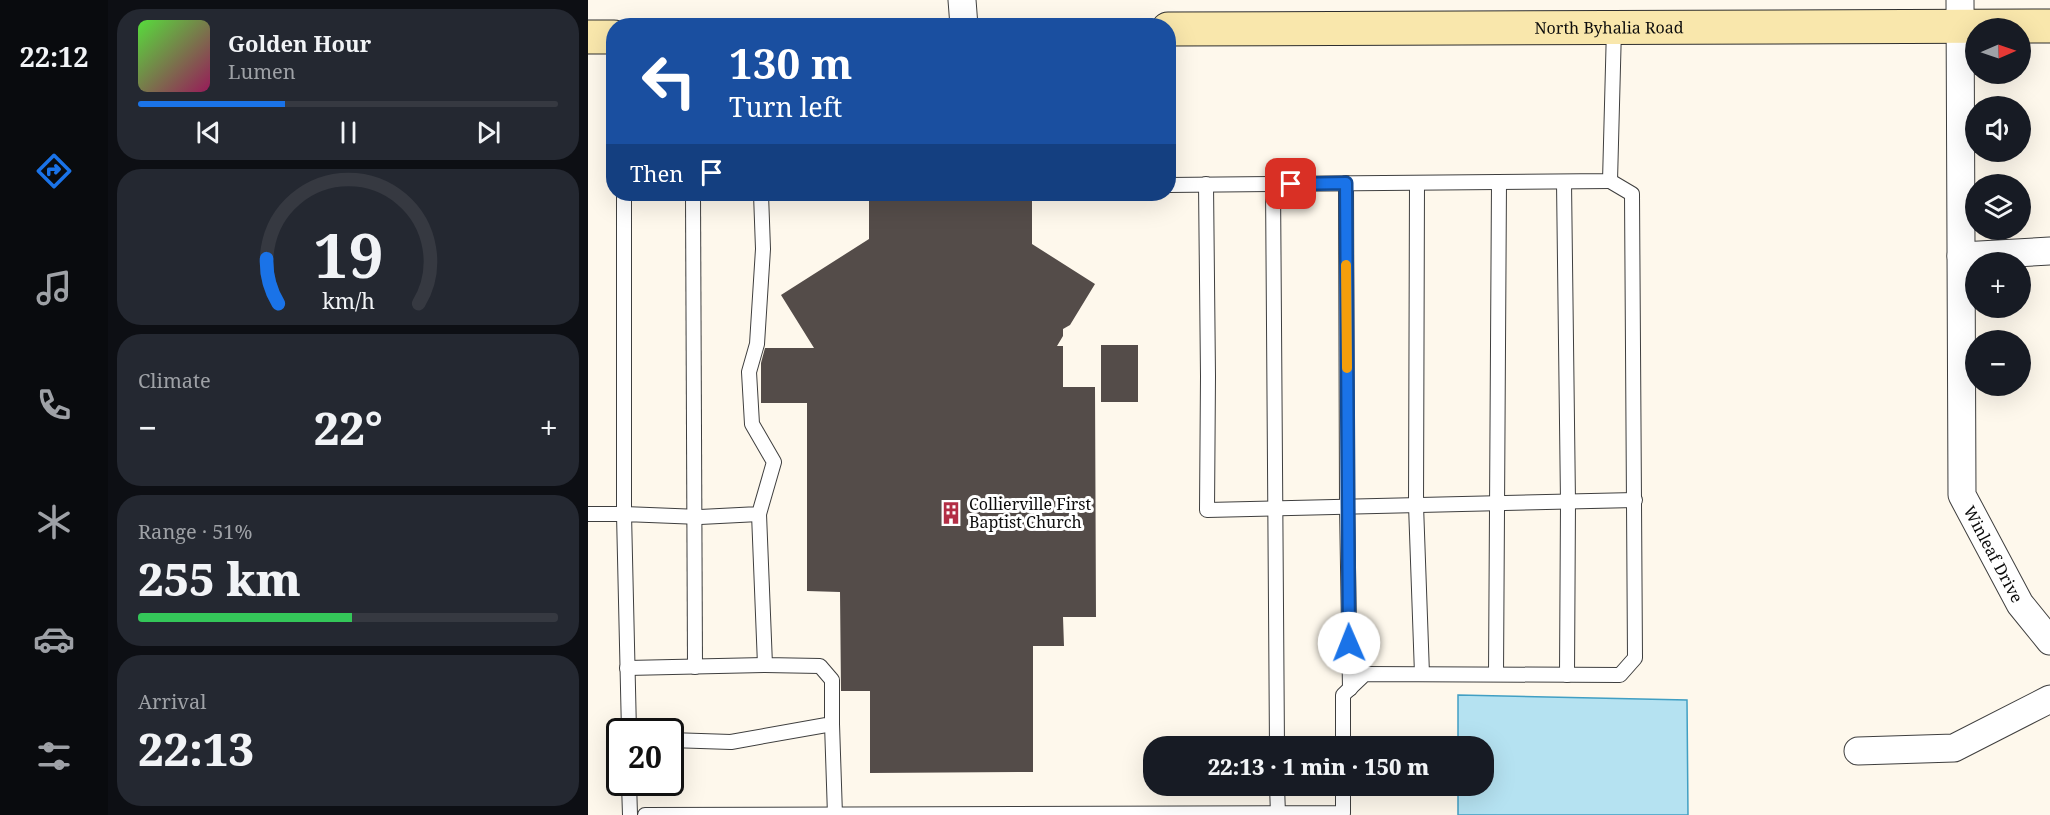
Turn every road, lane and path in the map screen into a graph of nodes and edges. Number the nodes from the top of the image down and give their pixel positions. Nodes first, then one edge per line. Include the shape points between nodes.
1 (962, 0) edge
2 (1961, 13) edge
3 (963, 18) edge
4 (2050, 26) edge
5 (1176, 28) edge
6 (1614, 28) junction
7 (588, 37) edge
8 (606, 37) edge
9 (1610, 181) junction
10 (1499, 182) junction
11 (1564, 182) junction
12 (1346, 183) junction
13 (1417, 183) junction
14 (1206, 184) junction
15 (1273, 184) junction
16 (1176, 185) edge
17 (624, 201) edge
18 (693, 201) edge
19 (761, 201) edge
20 (2050, 251) edge
21 (1961, 256) junction
22 (1635, 500) junction
23 (1568, 502) junction
24 (1498, 503) junction
25 (1416, 505) junction
26 (1347, 506) junction
27 (1275, 508) junction
28 (588, 514) edge
29 (624, 514) junction
30 (759, 514) junction
31 (695, 516) junction
32 (2050, 641) edge
33 (765, 665) junction
34 (695, 667) junction
35 (627, 668) junction
36 (1422, 674) junction
37 (1496, 674) junction
38 (1567, 675) junction
39 (1350, 689) junction
40 (2050, 699) edge
41 (629, 718) edge
42 (832, 724) junction
43 (1277, 736) edge
44 (1343, 736) edge
45 (684, 740) edge
46 (1858, 751) dead end
47 (629, 796) edge
48 (1277, 796) edge
49 (1343, 796) edge
50 (1278, 814) edge
51 (630, 815) edge
52 (645, 815) edge
53 (836, 815) edge

1 - 3 street
2 - 4 main road, North Byhalia Road
2 - 6 main road, North Byhalia Road
2 - 21 street, Winleaf Drive
5 - 6 main road, North Byhalia Road
6 - 9 lane
7 - 8 main road
9 - 11 lane
9 - 22 lane via 1632,194
10 - 11 lane
10 - 13 lane
10 - 24 lane
11 - 23 lane
12 - 13 lane
12 - 15 lane
12 - 26 lane
13 - 25 lane
14 - 15 lane
14 - 16 lane
14 - 27 lane via 1207,510
15 - 27 lane
17 - 29 lane
18 - 31 lane
19 - 30 lane via 763,249 757,344 749,372 752,424 774,462
20 - 21 street
21 - 32 street, Winleaf Drive via 1962,495 2020,604
22 - 23 lane
22 - 38 lane via 1635,658 1620,675
23 - 24 lane
23 - 38 lane
24 - 25 lane
24 - 37 lane
25 - 26 lane
25 - 36 lane
26 - 27 lane
26 - 39 lane
27 - 43 lane
28 - 29 lane
29 - 31 lane
29 - 35 lane
30 - 31 lane
30 - 33 lane
31 - 34 lane
33 - 34 lane
33 - 42 lane via 820,666 832,680
34 - 35 lane
35 - 41 lane
36 - 37 lane
36 - 39 lane via 1365,674
37 - 38 lane
39 - 44 lane via 1343,695
40 - 46 street via 1954,748
42 - 45 lane via 731,742
42 - 53 lane
47 - 51 lane
48 - 50 lane
49 - 50 lane via 1343,813
50 - 53 lane
52 - 53 lane

